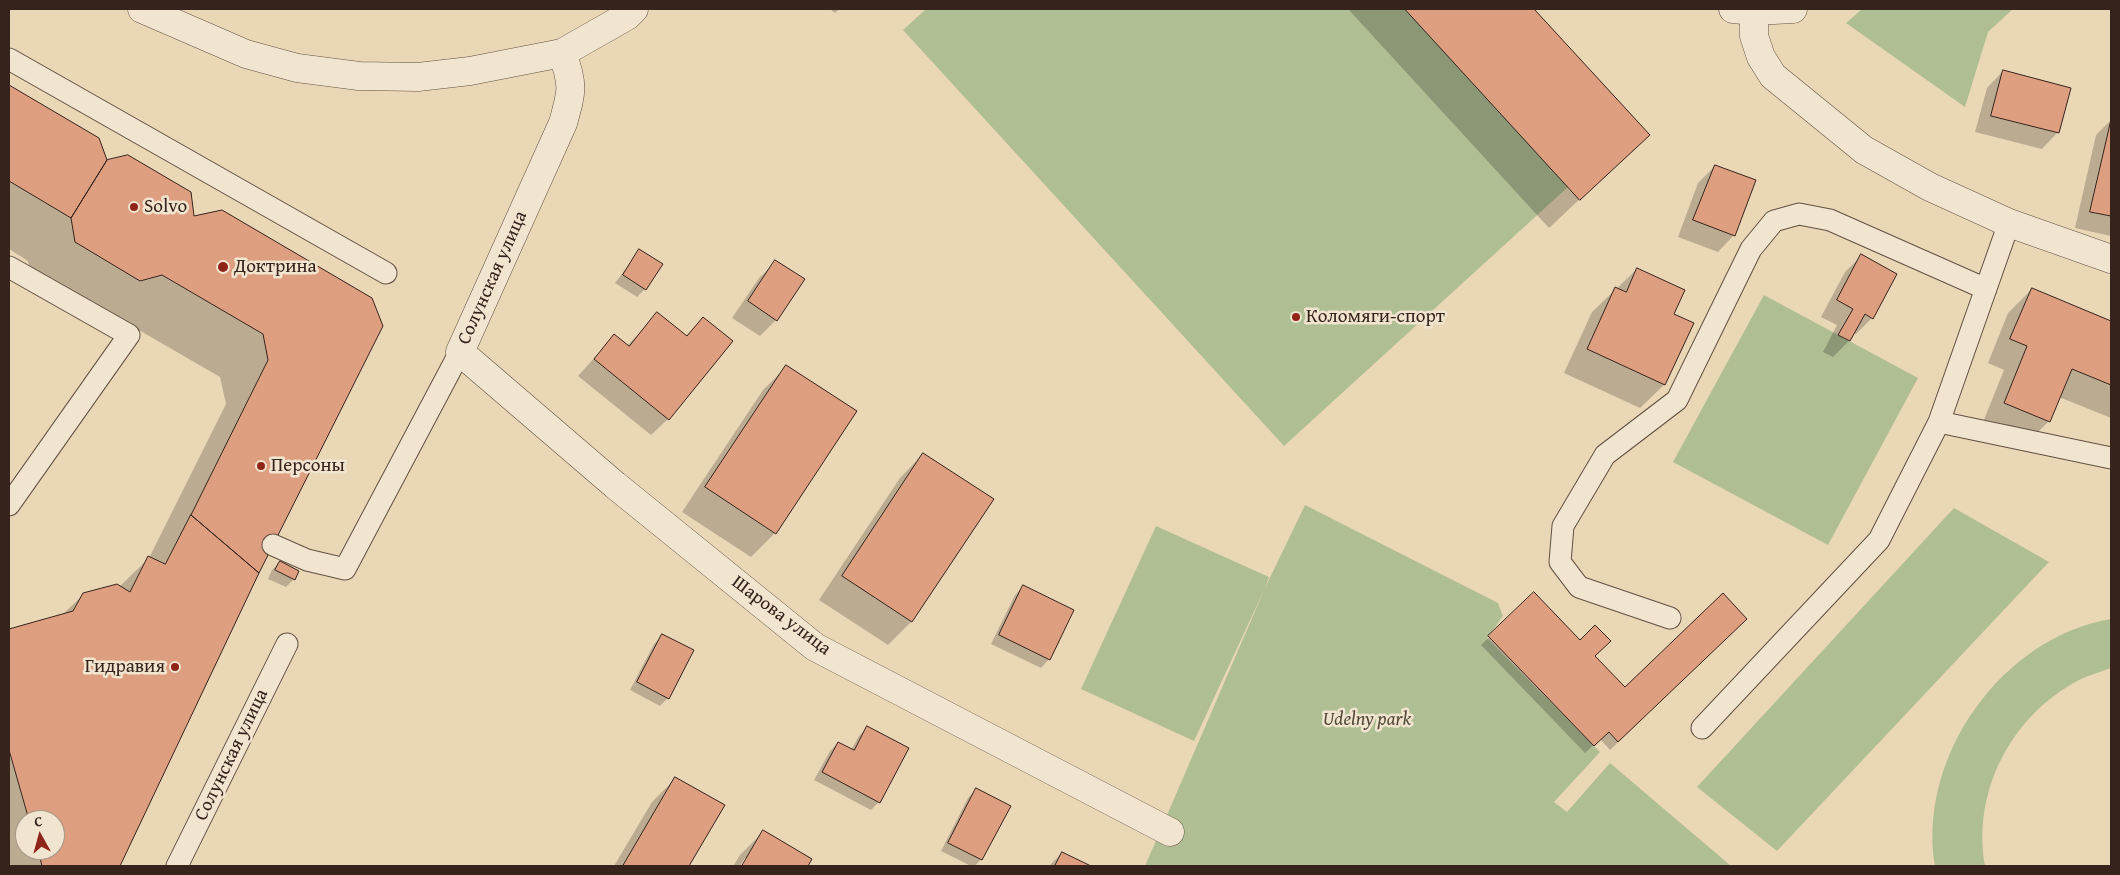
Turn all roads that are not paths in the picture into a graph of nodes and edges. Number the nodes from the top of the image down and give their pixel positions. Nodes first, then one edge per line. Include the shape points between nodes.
1 (142, 9) edge
2 (634, 9) edge
3 (1793, 9) edge
4 (1744, 10) edge
5 (562, 52) junction
6 (9, 59) edge
7 (2009, 223) junction
8 (2111, 259) edge
9 (9, 267) edge
10 (386, 273) dead end
11 (1986, 289) junction
12 (460, 352) junction
13 (1939, 422) junction
14 (2111, 458) edge
15 (9, 506) edge
16 (273, 545) dead end
17 (1670, 618) dead end
18 (288, 644) dead end
19 (1702, 728) dead end
20 (1170, 832) dead end
21 (177, 866) edge

1 - 5 street via 246,54 297,68 359,76 418,77 461,72
2 - 5 street
3 - 4 street
4 - 7 street via 1760,57 1774,76 1807,105 1864,150 1930,187
5 - 12 street, Солунская улица via 572,92 563,123
6 - 10 lane
7 - 8 street
7 - 11 lane
9 - 15 lane via 129,335
11 - 13 lane
11 - 17 lane via 1830,220 1799,214 1774,221 1751,248 1677,400 1605,455 1563,526 1560,562 1579,587
12 - 16 lane, Солунская улица via 345,569 307,560
12 - 20 street, Шарова улица via 615,485 815,647
13 - 14 lane
13 - 19 lane via 1880,540
18 - 21 lane, Солунская улица

